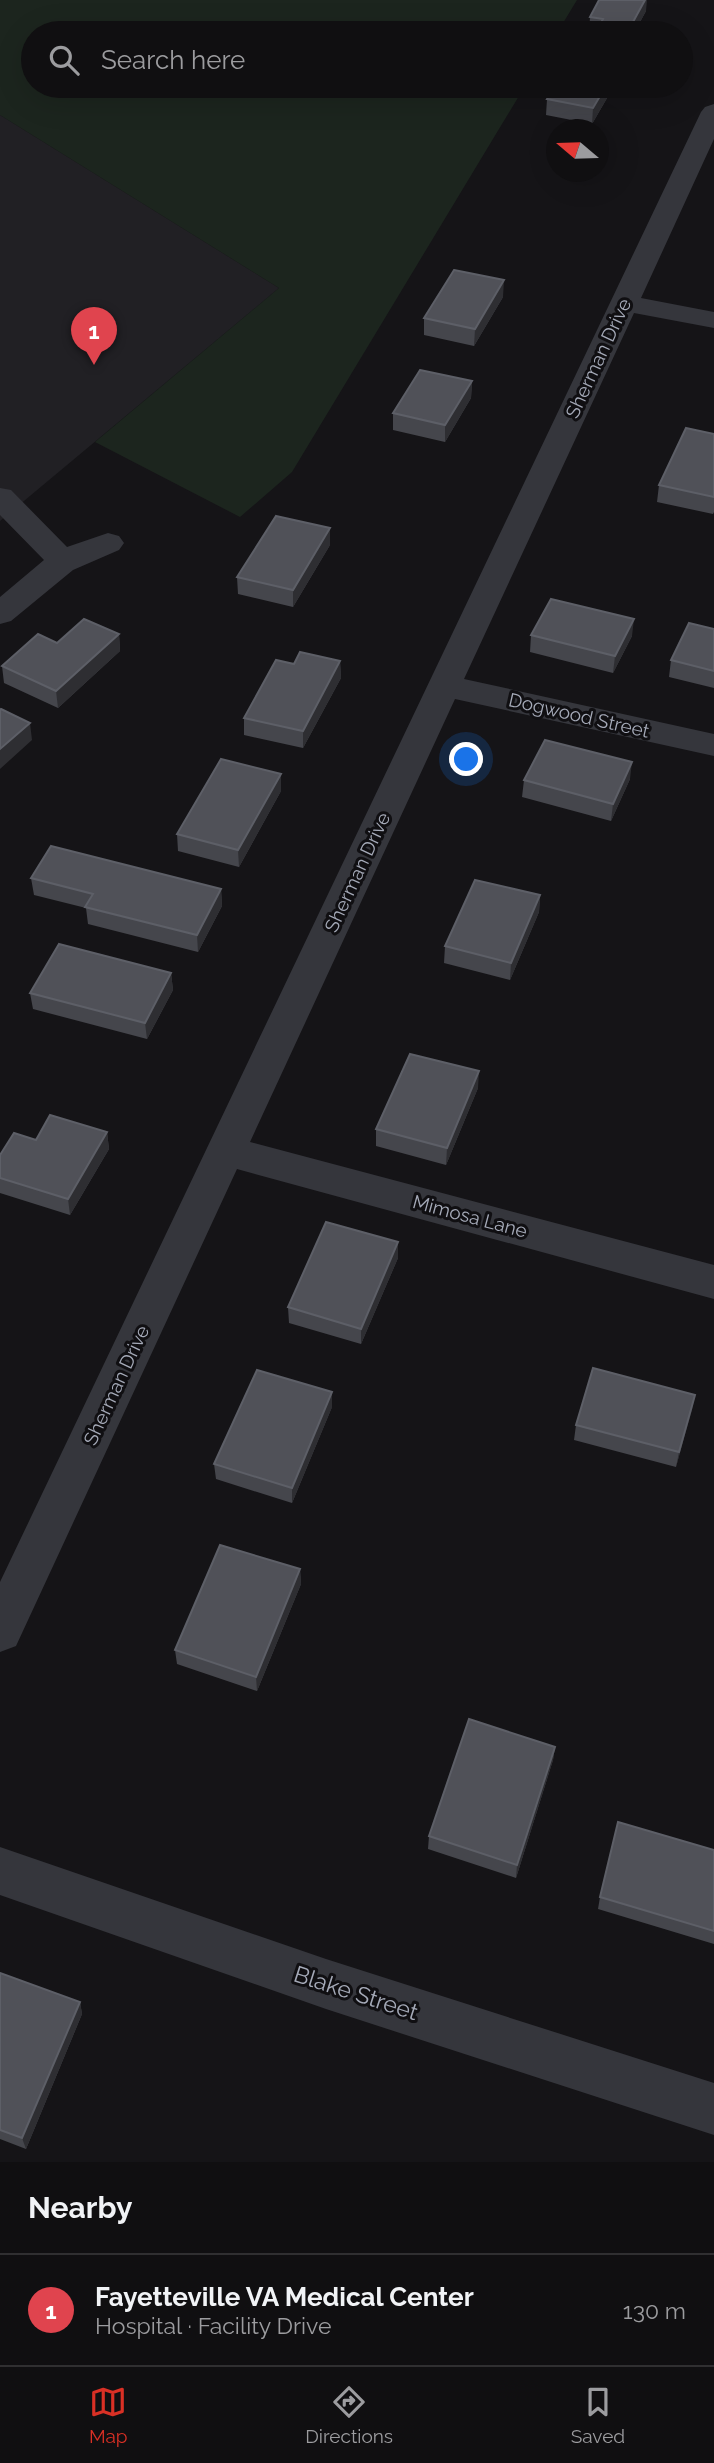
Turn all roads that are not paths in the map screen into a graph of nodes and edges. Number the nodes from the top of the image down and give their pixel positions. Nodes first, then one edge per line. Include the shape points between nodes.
1 (714, 112) edge
2 (624, 303) junction
3 (714, 320) edge
4 (0, 497) edge
5 (108, 543) dead end
6 (62, 560) junction
7 (0, 614) edge
8 (445, 685) junction
9 (714, 745) edge
10 (226, 1150) junction
11 (714, 1282) edge
12 (0, 1631) edge
13 (0, 1871) edge
14 (714, 2109) edge

1 - 2 street, Sherman Drive
2 - 3 street
2 - 8 street, Sherman Drive
4 - 6 street
5 - 6 street
6 - 7 street
8 - 9 street, Dogwood Street
8 - 10 street, Sherman Drive
10 - 11 street, Mimosa Lane
10 - 12 street, Sherman Drive
13 - 14 street, Blake Street via 326,1984

